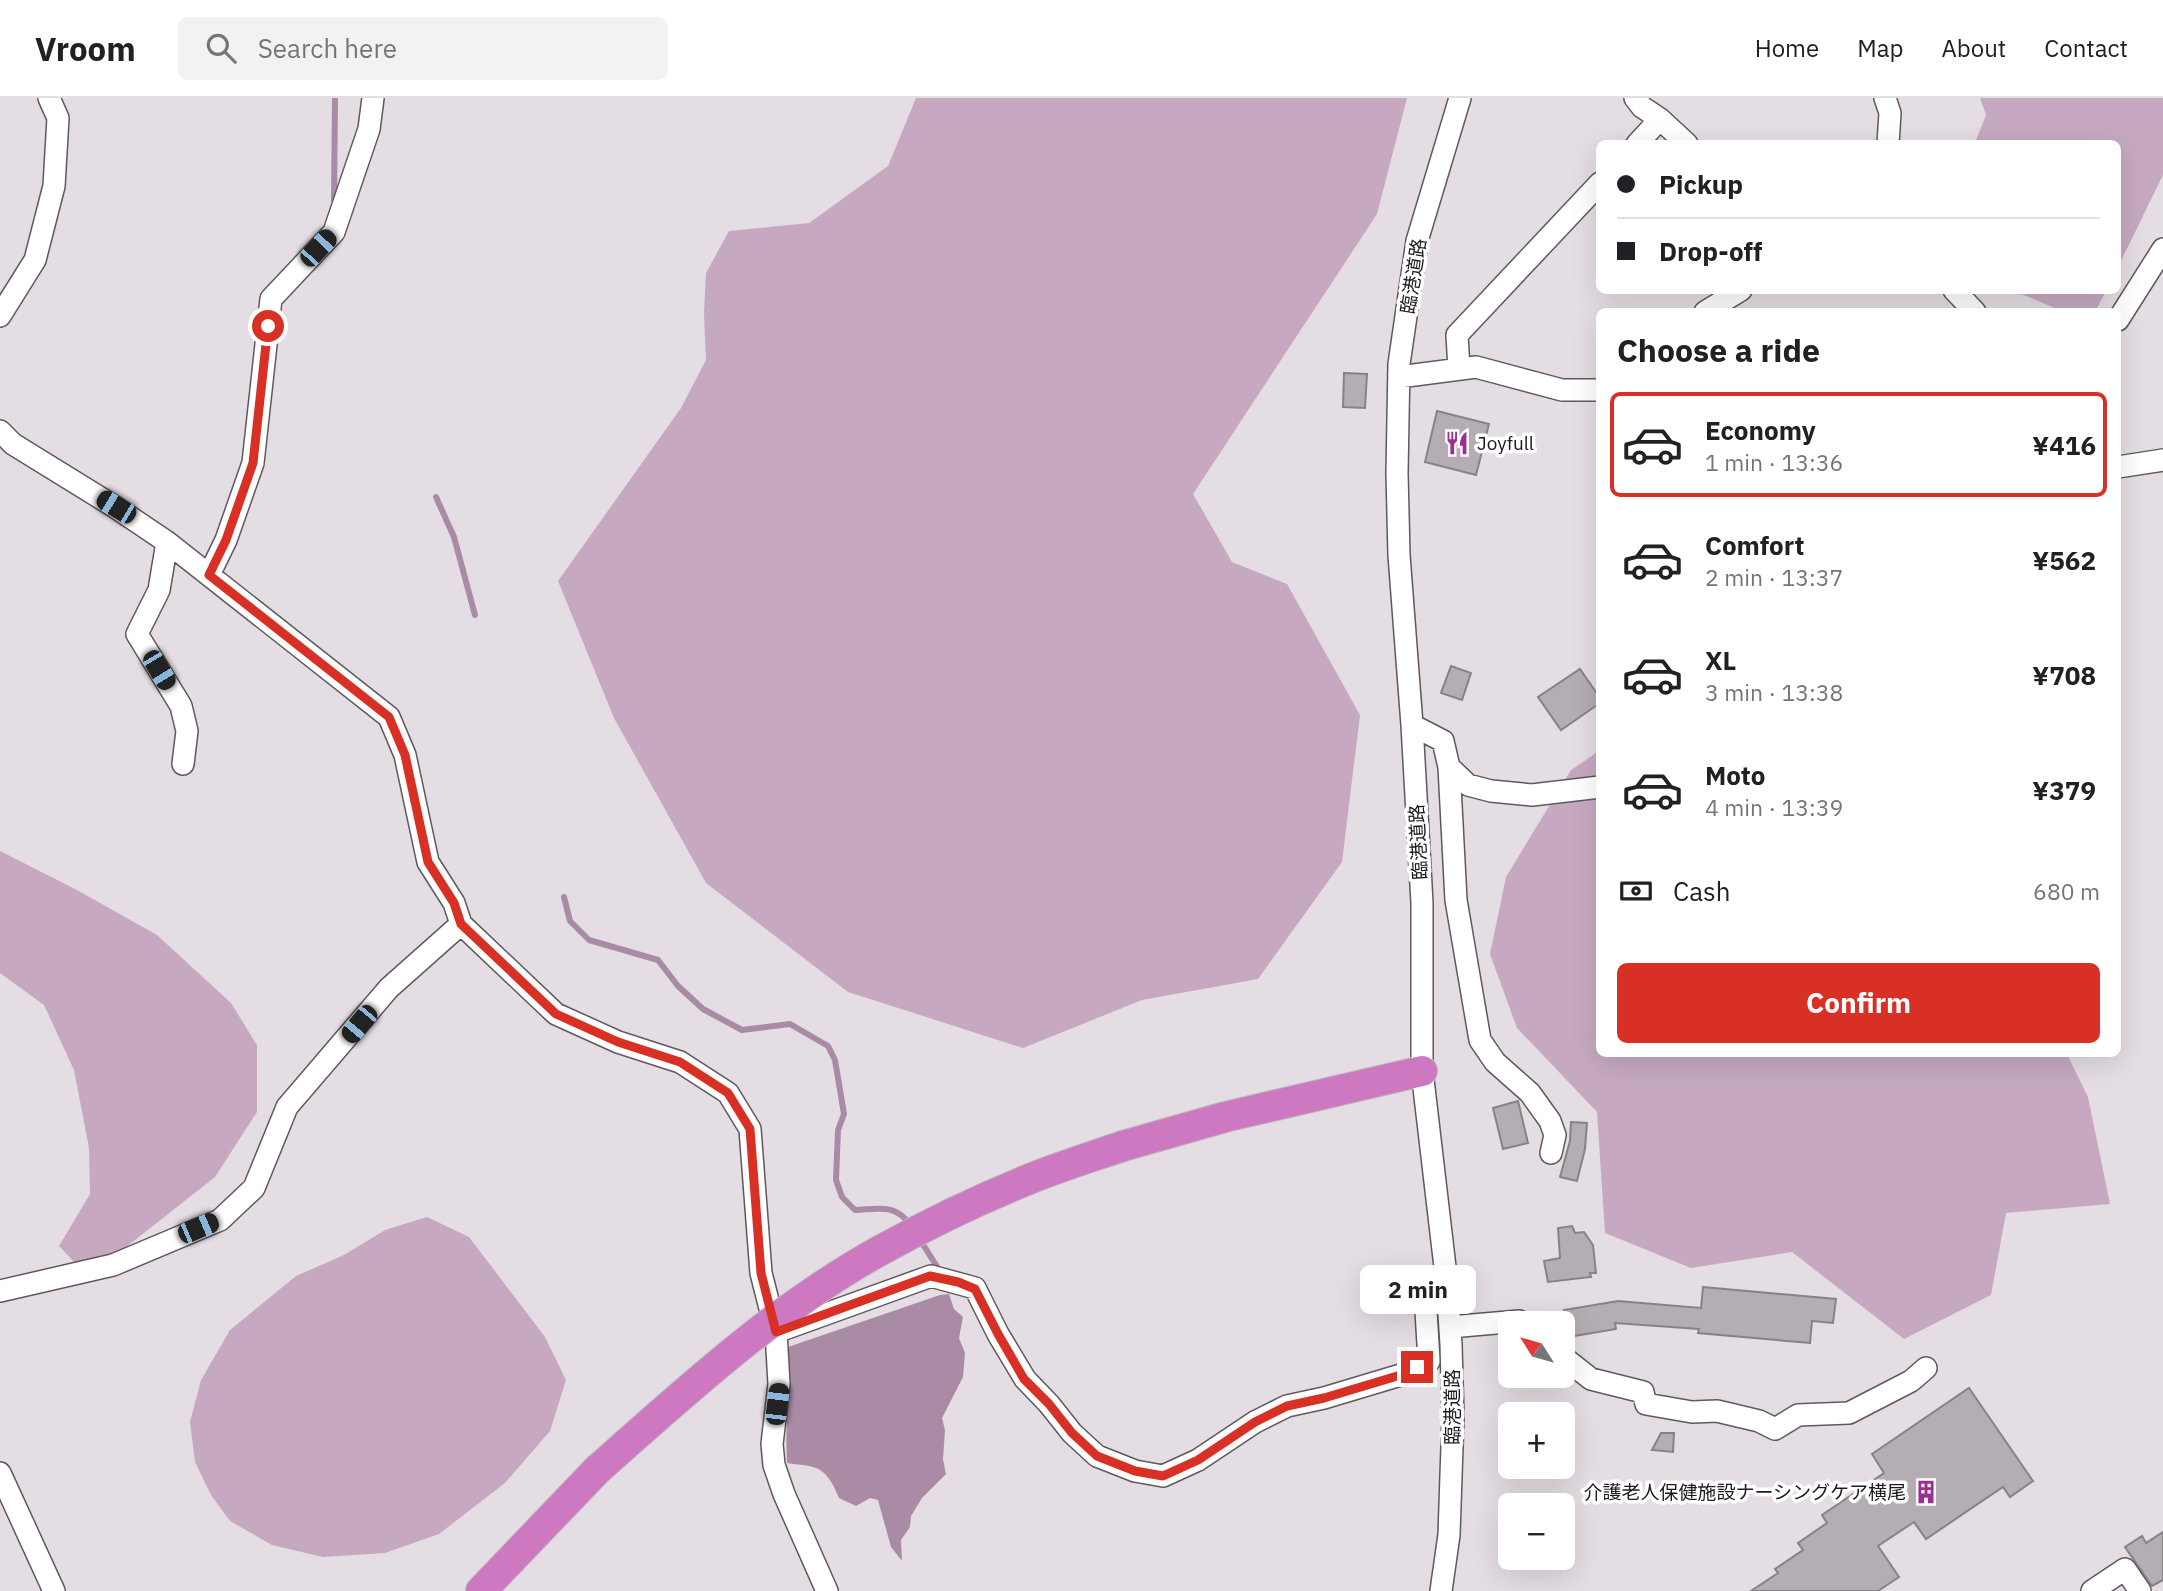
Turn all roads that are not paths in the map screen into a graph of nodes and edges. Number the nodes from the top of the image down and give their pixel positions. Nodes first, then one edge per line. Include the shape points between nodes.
1 (49, 98) edge
2 (373, 98) edge
3 (1460, 98) edge
4 (1635, 98) edge
5 (1885, 98) edge
6 (1660, 119) junction
7 (1641, 140) edge
8 (1683, 140) edge
9 (1888, 140) edge
10 (1596, 188) edge
11 (2163, 248) edge
12 (1734, 294) edge
13 (1958, 294) edge
14 (1712, 308) edge
15 (1971, 308) edge
16 (2121, 315) edge
17 (0, 316) edge
18 (1459, 369) junction
19 (1399, 377) junction
20 (1596, 390) edge
21 (0, 431) edge
22 (2163, 460) edge
23 (2121, 467) edge
24 (167, 542) junction
25 (209, 575) junction
26 (1412, 725) junction
27 (183, 764) dead end
28 (1449, 768) junction
29 (1596, 787) edge
30 (461, 924) junction
31 (1422, 1070) junction
32 (1551, 1153) dead end
33 (1447, 1284) junction
34 (0, 1291) edge
35 (1498, 1323) edge
36 (1450, 1327) junction
37 (776, 1332) junction
38 (1575, 1366) edge
39 (1926, 1368) dead end
40 (0, 1473) edge
41 (54, 1591) edge
42 (481, 1591) edge
43 (827, 1591) edge
44 (1441, 1591) edge
45 (2092, 1591) edge
46 (2140, 1591) edge

1 - 17 street via 58,118 54,186 36,260
2 - 25 street via 369,129 334,232 271,299 253,463
3 - 19 street, 臨港道路 via 1417,241
4 - 6 street
5 - 9 street via 1890,113
6 - 7 street
6 - 8 street
10 - 18 street via 1457,335
11 - 16 street
12 - 14 street
13 - 15 street
18 - 19 street
18 - 20 street via 1476,366 1562,390
19 - 26 street, 臨港道路 via 1399,555
21 - 24 street via 13,444
22 - 23 street
24 - 25 street
24 - 27 street via 159,590 137,634 181,706 187,731
25 - 30 street via 389,717 405,755 428,862 454,903
26 - 28 street via 1443,741
26 - 31 street, 臨港道路 via 1422,903
28 - 29 street via 1468,785 1491,791 1532,795
28 - 32 street via 1456,900 1480,1040 1550,1121 1555,1135
30 - 34 street via 389,988 287,1107 254,1188 220,1220 113,1265
30 - 37 street via 556,1014 618,1042 680,1062 728,1093 750,1129 761,1273
31 - 33 street, 臨港道路
31 - 42 highway, bridge via 1123,1146 1029,1179 881,1250 732,1353 597,1470
33 - 36 street, 臨港道路
33 - 37 street via 1426,1311 1429,1361 1404,1374 1287,1406 1163,1476 1097,1456 1072,1433 1024,1379 975,1289 958,1282 930,1276
35 - 36 street
36 - 44 street, 臨港道路 via 1453,1418
37 - 43 street via 779,1384 774,1465
38 - 39 street via 1591,1379 1643,1392 1647,1404 1717,1411 1775,1429 1798,1415 1849,1413 1911,1381
40 - 41 street
45 - 46 street via 2125,1569

